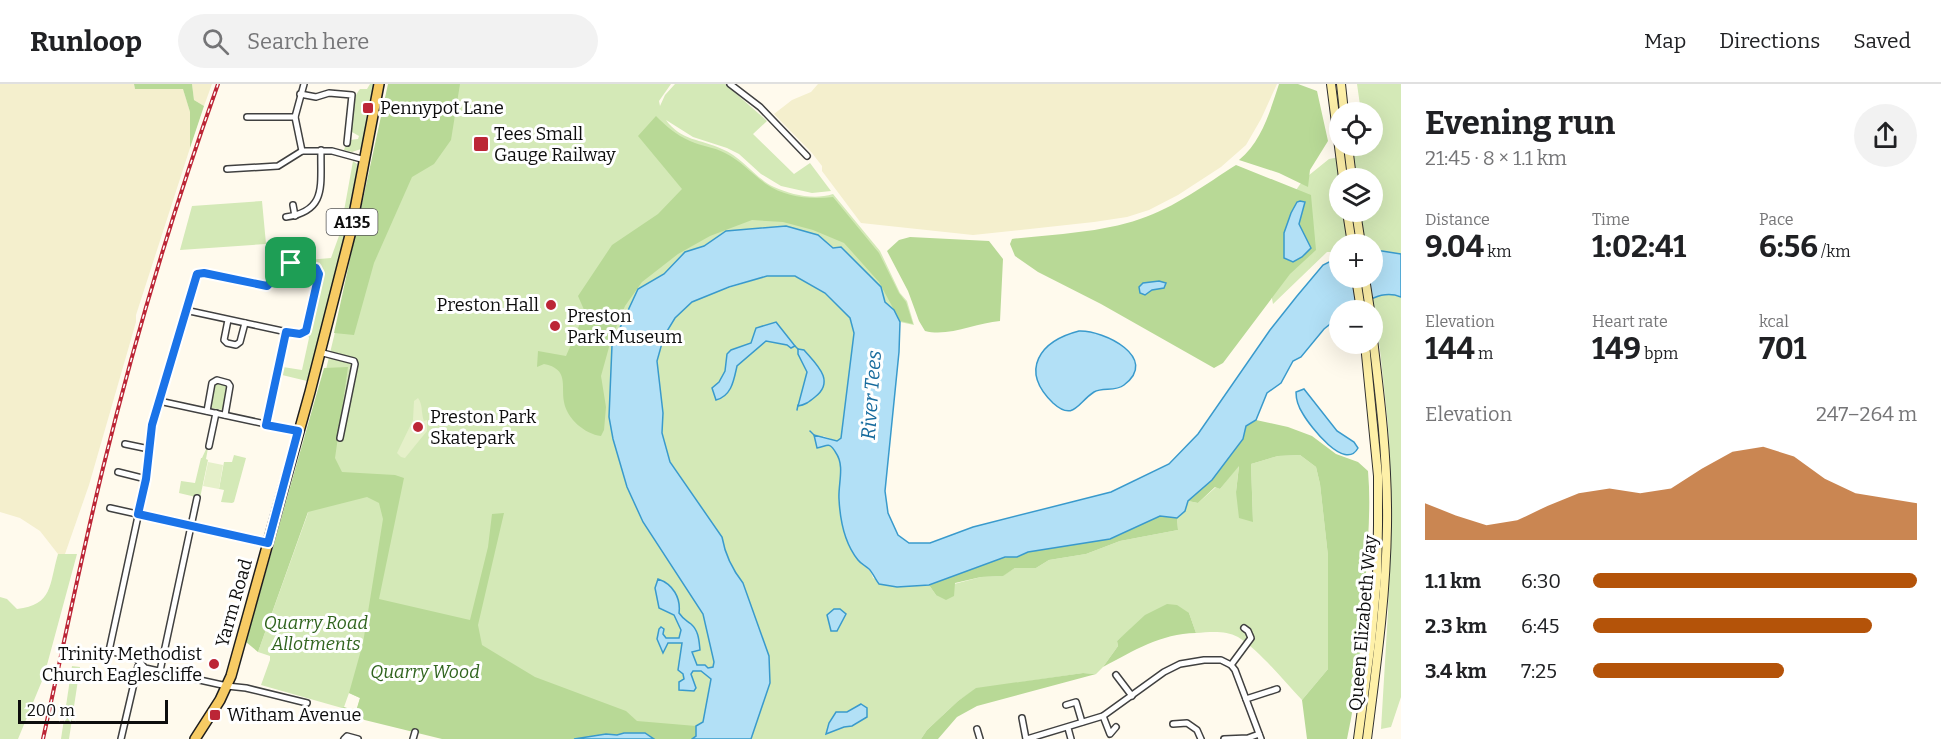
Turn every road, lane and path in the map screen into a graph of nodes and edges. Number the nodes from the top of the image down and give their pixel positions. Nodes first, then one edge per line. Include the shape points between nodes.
1 (304, 84) edge
2 (379, 84) edge
3 (730, 84) edge
4 (1331, 84) edge
5 (1341, 84) edge
6 (354, 87) dead end
7 (300, 94) junction
8 (352, 95) junction
9 (1343, 102) edge
10 (256, 109) dead end
11 (247, 117) dead end
12 (256, 117) junction
13 (296, 117) junction
14 (349, 135) junction
15 (357, 137) dead end
16 (347, 143) dead end
17 (321, 150) junction
18 (302, 151) junction
19 (807, 156) dead end
20 (365, 160) junction
21 (1342, 168) edge
22 (227, 169) dead end
23 (293, 205) dead end
24 (295, 216) junction
25 (286, 217) dead end
26 (185, 310) junction
27 (228, 320) junction
28 (245, 323) junction
29 (286, 332) junction
30 (320, 352) junction
31 (1366, 354) edge
32 (1375, 354) edge
33 (159, 401) junction
34 (207, 411) junction
35 (216, 413) junction
36 (225, 415) junction
37 (266, 425) junction
38 (298, 431) junction
39 (340, 438) dead end
40 (125, 444) dead end
41 (208, 446) dead end
42 (149, 449) junction
43 (118, 472) dead end
44 (146, 479) junction
45 (196, 498) dead end
46 (110, 508) dead end
47 (138, 514) junction
48 (191, 526) junction
49 (268, 543) junction
50 (1244, 628) dead end
51 (141, 663) junction
52 (1231, 665) junction
53 (160, 671) junction
54 (1116, 675) dead end
55 (228, 686) junction
56 (1277, 689) dead end
57 (1132, 696) junction
58 (1246, 699) junction
59 (307, 703) dead end
60 (1066, 705) dead end
61 (1103, 716) junction
62 (1022, 718) dead end
63 (1082, 722) junction
64 (1173, 724) dead end
65 (1116, 727) dead end
66 (1068, 728) junction
67 (977, 729) dead end
68 (415, 732) dead end
69 (1107, 736) edge
70 (1260, 736) edge
71 (121, 739) edge
72 (195, 739) edge
73 (344, 739) edge
74 (358, 739) edge
75 (413, 739) edge
76 (980, 739) edge
77 (1027, 739) edge
78 (1071, 739) edge
79 (1201, 739) edge
80 (1224, 739) edge
81 (1358, 739) edge
82 (1367, 739) edge

1 - 7 street
2 - 20 main road, Yarm Road / A135
3 - 19 street via 760,107
4 - 21 street
5 - 9 street
6 - 8 street
7 - 8 street
7 - 13 street
8 - 14 street
10 - 12 street
11 - 12 street
12 - 13 street
13 - 18 street
14 - 15 street
14 - 16 street
17 - 18 street
17 - 20 street
17 - 24 street via 321,178 315,204
18 - 22 street via 278,166
20 - 30 main road, Yarm Road / A135
23 - 24 street
24 - 25 street
26 - 27 street
26 - 29 street via 199,273 264,286 291,263 317,269 306,331
26 - 33 street
27 - 28 street
27 - 28 street via 224,340 236,345
28 - 29 street
29 - 37 street
30 - 38 main road, Yarm Road / A135
30 - 39 street via 355,364
31 - 81 street, Queen Elizabeth Way via 1378,476 1377,578
32 - 82 street, Queen Elizabeth Way via 1383,420 1386,579
33 - 34 street
33 - 42 street
34 - 35 street
34 - 36 street via 212,384 228,383
35 - 36 street
35 - 41 street
36 - 37 street
37 - 38 street
38 - 49 main road, Yarm Road / A135
40 - 42 street
42 - 44 street
43 - 44 street
44 - 47 street
45 - 48 street
46 - 47 street
47 - 48 street
47 - 51 street via 109,651 135,657
48 - 49 street
48 - 53 street
49 - 55 main road, Yarm Road / A135
50 - 52 street via 1251,638
51 - 53 street via 145,668
51 - 71 street
52 - 57 street via 1221,660 1180,664
52 - 58 street
53 - 55 street
54 - 57 street
55 - 59 street
55 - 72 main road, Yarm Road / A135
56 - 58 street
57 - 61 street
58 - 70 street
60 - 63 street via 1076,702
61 - 63 street
61 - 69 street
62 - 77 street
63 - 66 street
64 - 79 street via 1187,723
65 - 69 street
66 - 77 street
66 - 78 street
67 - 76 street
68 - 75 street
70 - 80 street
73 - 74 street

